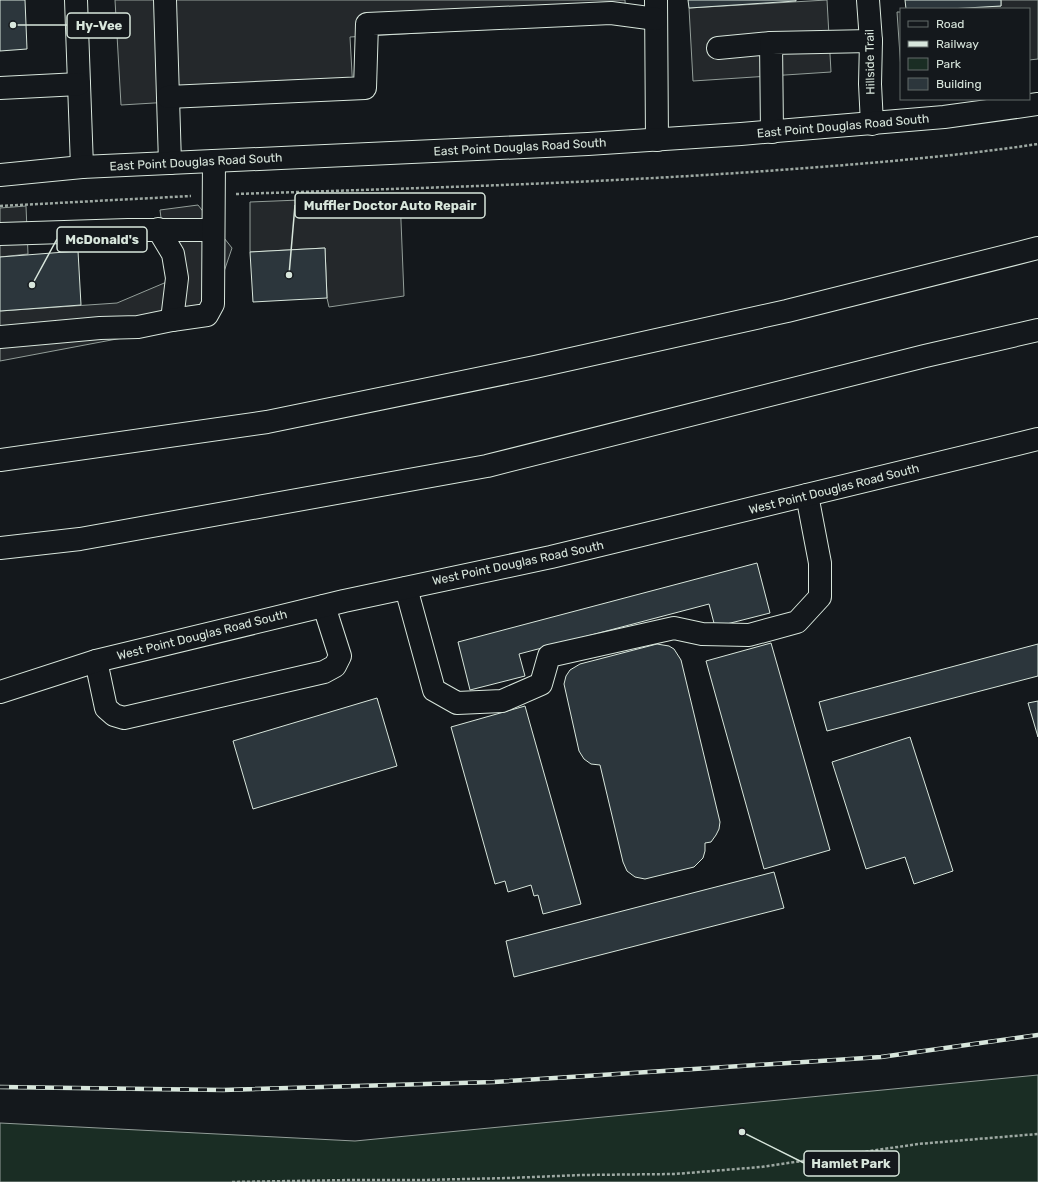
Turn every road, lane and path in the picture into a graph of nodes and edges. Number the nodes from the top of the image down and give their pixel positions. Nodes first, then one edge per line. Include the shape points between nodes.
1 (76, 0) edge
2 (165, 0) edge
3 (868, 0) edge
4 (656, 10) edge
5 (871, 41) junction
6 (771, 42) junction
7 (718, 48) dead end
8 (79, 84) junction
9 (0, 88) edge
10 (168, 97) junction
11 (1038, 104) edge
12 (872, 124) junction
13 (772, 132) junction
14 (656, 140) junction
15 (1038, 144) edge
16 (214, 161) junction
17 (170, 163) junction
18 (82, 167) junction
19 (0, 175) edge
20 (214, 195) junction
21 (0, 206) edge
22 (158, 229) junction
23 (213, 230) junction
24 (0, 234) edge
25 (1038, 248) edge
26 (172, 320) junction
27 (1038, 330) edge
28 (0, 337) edge
29 (1038, 439) edge
30 (0, 460) edge
31 (807, 495) junction
32 (0, 548) edge
33 (406, 588) junction
34 (324, 606) junction
35 (96, 661) junction
36 (0, 692) edge
37 (1038, 1134) edge
38 (232, 1182) edge

1 - 8 main road
2 - 10 main road
3 - 5 main road, Hillside Trail
4 - 10 main road via 367,24 365,88
4 - 14 main road
5 - 6 main road
5 - 12 main road, Hillside Trail
6 - 7 main road
6 - 13 main road
8 - 9 main road
8 - 18 main road
10 - 17 main road
11 - 12 main road, East Point Douglas Road South
12 - 13 main road, East Point Douglas Road South
13 - 14 main road, East Point Douglas Road South
14 - 16 main road, East Point Douglas Road South
15 - 20 path via 897,161 696,176
16 - 17 main road, East Point Douglas Road South
16 - 20 main road
17 - 18 main road, East Point Douglas Road South
18 - 19 main road, East Point Douglas Road South
20 - 21 path
20 - 23 main road
22 - 23 main road
22 - 24 main road
22 - 26 main road via 173,254 177,278
23 - 26 main road via 213,304 210,311 207,315
25 - 30 main road via 787,311 535,367 267,422
26 - 28 main road via 138,327
27 - 32 main road via 488,466 80,539
29 - 31 main road, West Point Douglas Road South
31 - 33 main road, West Point Douglas Road South via 551,557
31 - 33 main road via 820,563 820,597 797,622 749,635 702,634 674,628 549,656 541,684 502,702 457,703 434,690
33 - 34 main road, West Point Douglas Road South
34 - 35 main road, West Point Douglas Road South
34 - 35 main road via 340,656 335,666 324,672 124,718 114,716 106,708
35 - 36 main road, West Point Douglas Road South
37 - 38 path via 918,1144 761,1167 675,1174

